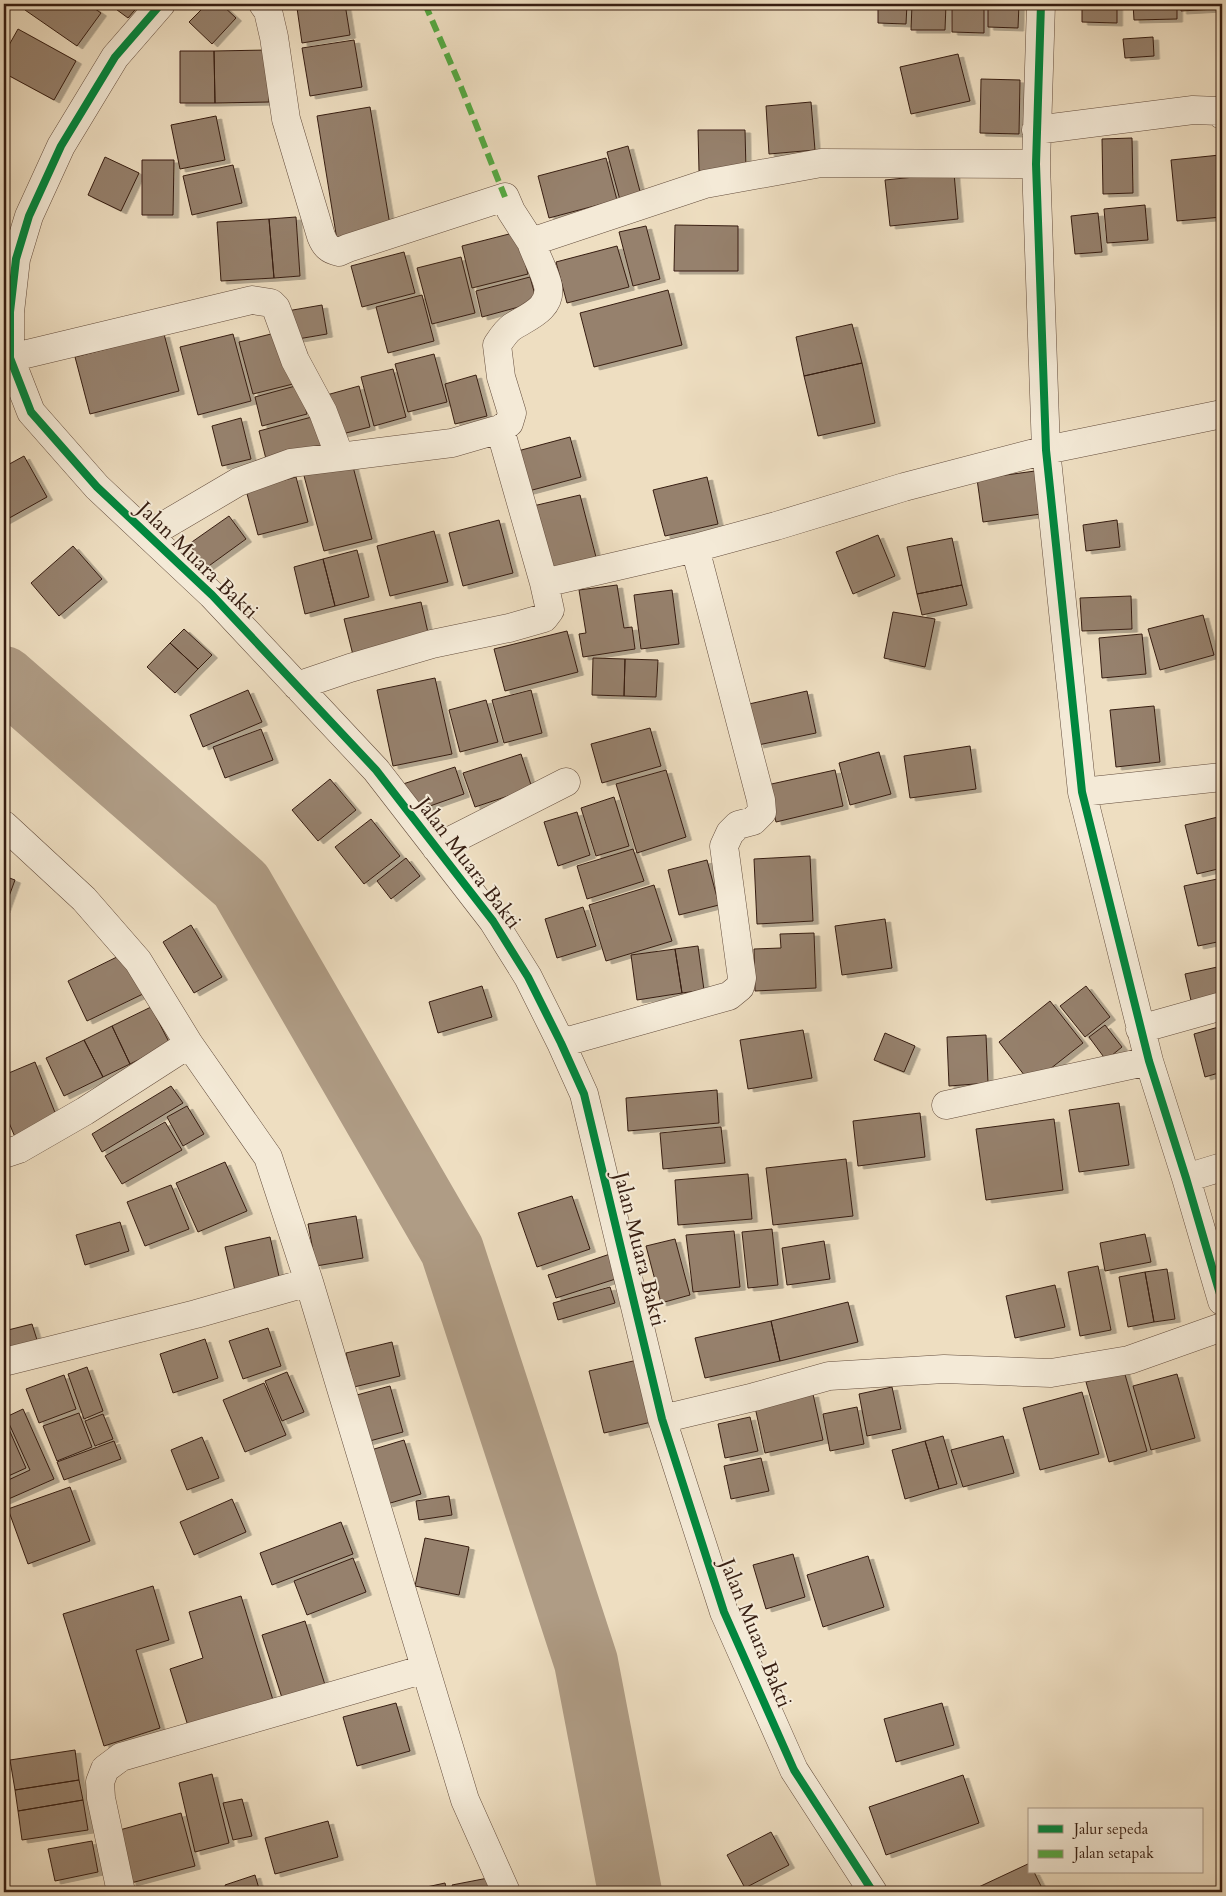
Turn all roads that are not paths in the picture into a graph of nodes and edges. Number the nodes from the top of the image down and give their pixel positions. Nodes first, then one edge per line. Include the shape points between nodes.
1 (161, 4) edge
2 (263, 4) edge
3 (1040, 4) edge
4 (1222, 115) edge
5 (1036, 130) junction
6 (1036, 164) junction
7 (531, 242) junction
8 (10, 358) junction
9 (1222, 414) edge
10 (500, 428) junction
11 (1046, 450) junction
12 (340, 457) junction
13 (148, 535) junction
14 (695, 548) junction
15 (544, 583) junction
16 (296, 686) junction
17 (1222, 777) edge
18 (566, 782) dead end
19 (1082, 792) junction
20 (4, 825) edge
21 (436, 848) junction
22 (1222, 1006) edge
23 (1140, 1029) junction
24 (561, 1042) junction
25 (189, 1044) junction
26 (1149, 1061) junction
27 (946, 1105) dead end
28 (4, 1154) edge
29 (1222, 1167) edge
30 (1186, 1178) junction
31 (309, 1282) junction
32 (1222, 1301) edge
33 (1222, 1327) edge
34 (4, 1362) edge
35 (662, 1418) junction
36 (425, 1669) junction
37 (121, 1892) edge
38 (506, 1892) edge
39 (873, 1892) edge

1 - 8 street, Jalan Muara Bakti via 110,65 61,146 29,216 16,259 10,312
2 - 7 street via 268,11 274,37 286,119 321,236 330,250 339,252 505,197
3 - 5 street
4 - 5 street via 1220,112 1193,110
5 - 6 street
6 - 7 street via 821,163 705,184
6 - 11 street
7 - 10 street via 548,287 547,300 522,322 511,327 497,345 501,377 512,413 509,423
8 - 12 street via 252,300 271,303 279,315 295,360 323,412
8 - 13 street, Jalan Muara Bakti via 31,412 97,487
9 - 11 street
10 - 12 street via 452,443
10 - 15 street
11 - 14 street via 904,487
11 - 19 street
12 - 13 street via 291,463 238,482
13 - 16 street, Jalan Muara Bakti via 212,595
14 - 15 street
14 - 24 street via 761,800 762,812 752,821 738,824 724,846 742,978 740,987 729,996
15 - 16 street via 550,610 544,618 432,644
16 - 21 street, Jalan Muara Bakti via 376,770
17 - 19 street
18 - 21 street
19 - 23 street
20 - 25 street via 84,899 138,961
21 - 24 street, Jalan Muara Bakti via 493,921 528,977
22 - 23 street
23 - 26 street
24 - 35 street, Jalan Muara Bakti via 584,1094
25 - 28 street via 85,1111 19,1149
25 - 31 street via 268,1157
26 - 27 street
26 - 30 street
29 - 30 street
30 - 32 street
31 - 34 street
31 - 36 street
33 - 35 street via 1129,1360 1051,1373 944,1369 829,1376
35 - 39 street, Jalan Muara Bakti via 728,1621 794,1770
36 - 37 street via 121,1757 105,1769 100,1782
36 - 38 street via 465,1800

